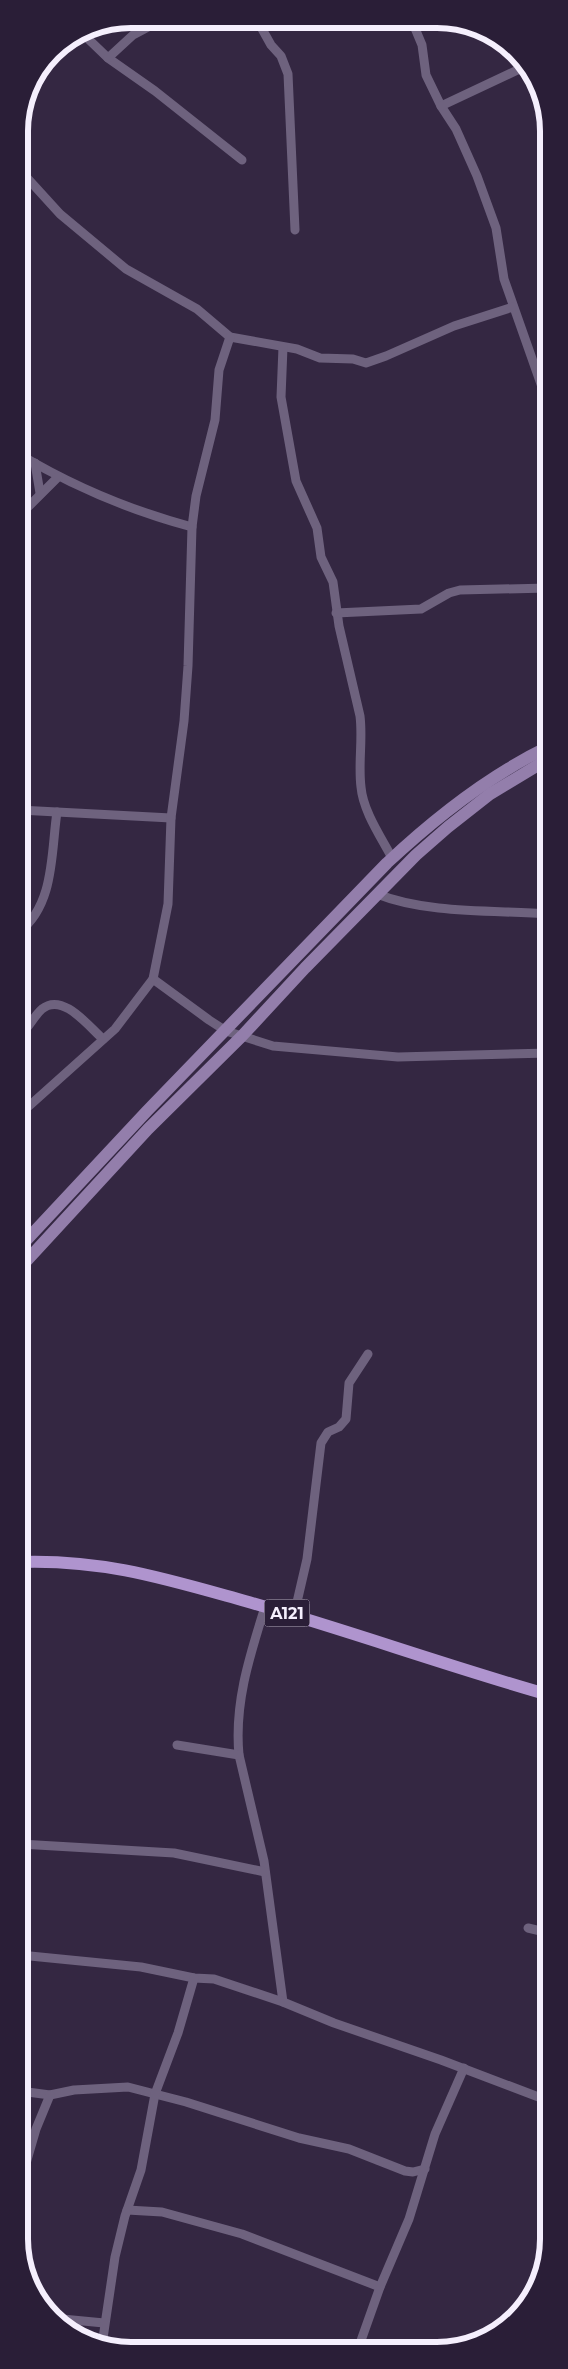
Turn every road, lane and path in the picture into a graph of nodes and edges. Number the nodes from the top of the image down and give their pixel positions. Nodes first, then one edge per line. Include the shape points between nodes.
1 (146, 28) edge
2 (261, 28) edge
3 (415, 28) edge
4 (86, 37) edge
5 (108, 58) junction
6 (520, 69) edge
7 (441, 106) junction
8 (242, 160) dead end
9 (28, 179) edge
10 (295, 230) dead end
11 (513, 307) junction
12 (230, 337) junction
13 (283, 347) junction
14 (540, 382) edge
15 (28, 459) edge
16 (35, 463) junction
17 (58, 477) junction
18 (40, 493) junction
19 (28, 506) edge
20 (192, 527) junction
21 (540, 588) edge
22 (336, 613) junction
23 (540, 751) edge
24 (540, 764) edge
25 (28, 810) edge
26 (57, 812) junction
27 (171, 818) junction
28 (392, 858) junction
29 (377, 894) junction
30 (540, 914) edge
31 (28, 925) edge
32 (153, 979) junction
33 (28, 1029) edge
34 (226, 1030) junction
35 (242, 1036) junction
36 (104, 1039) junction
37 (540, 1053) edge
38 (28, 1107) edge
39 (27, 1239) edge
40 (27, 1260) edge
41 (368, 1354) dead end
42 (27, 1562) edge
43 (265, 1607) junction
44 (294, 1615) junction
45 (540, 1692) edge
46 (177, 1744) dead end
47 (239, 1755) junction
48 (27, 1844) edge
49 (265, 1872) junction
50 (528, 1928) dead end
51 (540, 1931) edge
52 (27, 1956) edge
53 (194, 1978) junction
54 (283, 2002) junction
55 (464, 2068) junction
56 (27, 2092) edge
57 (156, 2094) junction
58 (50, 2095) junction
59 (540, 2098) edge
60 (27, 2160) edge
61 (425, 2168) junction
62 (127, 2210) junction
63 (380, 2287) junction
64 (67, 2319) edge
65 (104, 2323) junction
66 (103, 2338) edge
67 (360, 2342) edge

1 - 5 street via 133,35
2 - 10 street via 282,56 288,74
3 - 7 street via 422,45 426,75
4 - 5 street
5 - 8 street
6 - 7 street
7 - 11 street via 456,129 496,228 504,279
9 - 12 street via 60,214 126,269 198,309
11 - 13 street via 454,326 366,363 353,359 320,358
11 - 14 street
12 - 13 street
12 - 20 street via 219,370 215,420 196,496
13 - 22 street via 282,397 296,481 318,528 321,557 333,582
15 - 16 street
16 - 17 street
16 - 18 street
17 - 18 street
17 - 20 street via 139,511
18 - 19 street
20 - 27 street via 186,684
21 - 22 street via 470,589 449,593 421,609
22 - 28 street via 362,729 362,794
23 - 28 main road via 478,787
24 - 29 main road via 490,794 455,821
25 - 26 street
26 - 27 street
26 - 31 street via 50,880
27 - 32 street via 168,904
28 - 34 main road
29 - 30 street via 395,901 480,912
29 - 35 main road
32 - 34 street
32 - 36 street
33 - 36 street via 43,1008 64,1005
34 - 35 street
34 - 39 main road
35 - 37 street via 274,1046 373,1056
35 - 40 main road via 148,1129
36 - 38 street
41 - 44 street via 349,1383 346,1419 328,1432 321,1443 307,1560
42 - 43 main road, A121 via 79,1562 118,1567
43 - 44 main road, A121
43 - 47 street via 246,1671 240,1709
44 - 45 main road, A121
46 - 47 street
47 - 49 street
48 - 49 street via 174,1853
49 - 54 street
50 - 51 street
52 - 53 street via 141,1967
53 - 54 street via 214,1980
53 - 57 street
54 - 55 street
55 - 59 street
55 - 61 street via 435,2134
56 - 58 street
57 - 58 street via 120,2087
57 - 61 street via 299,2138 349,2149 399,2170 413,2172
57 - 62 street via 142,2170
58 - 60 street
61 - 63 street via 409,2219
62 - 63 street via 162,2212 242,2234
62 - 65 street
63 - 67 street
64 - 65 street
65 - 66 street

